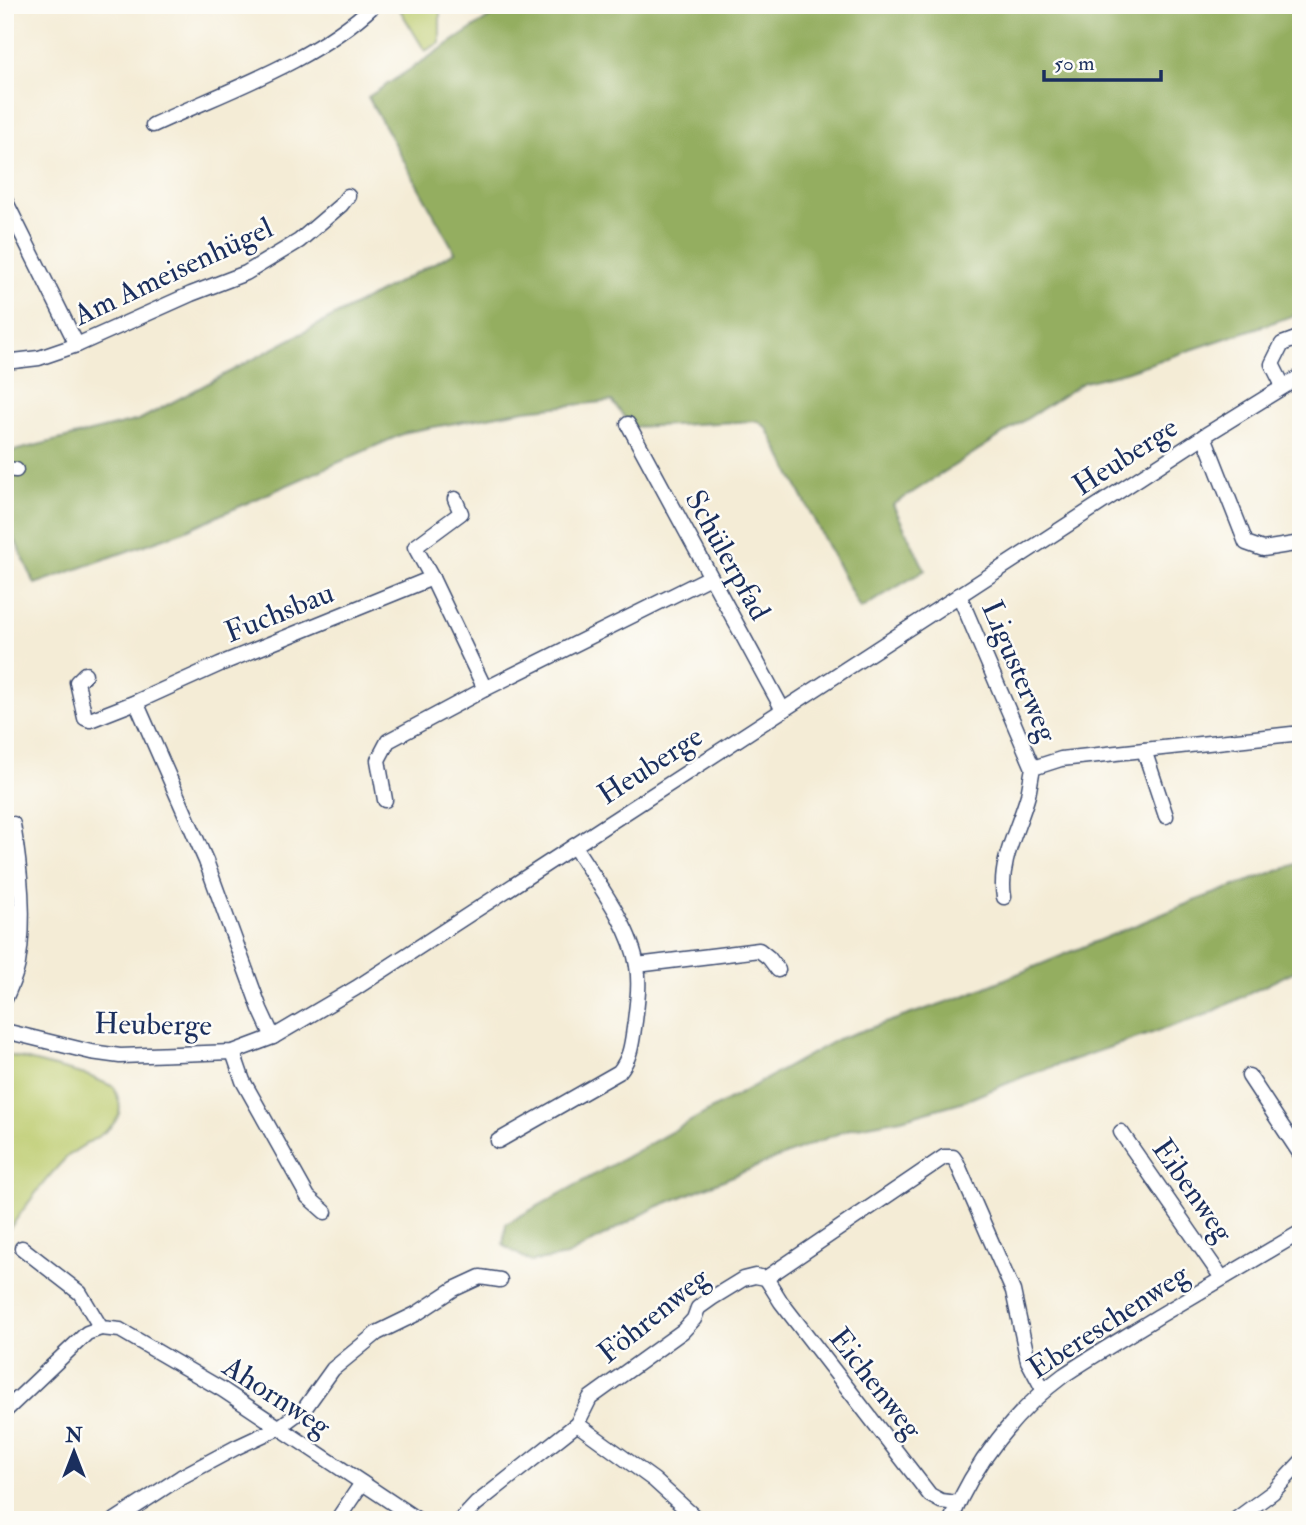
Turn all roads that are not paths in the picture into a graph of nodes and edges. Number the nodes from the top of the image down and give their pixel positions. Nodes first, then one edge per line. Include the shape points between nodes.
1 (374, 5) edge
2 (153, 125) dead end
3 (348, 197) dead end
4 (5, 200) edge
5 (1301, 337) edge
6 (77, 345) junction
7 (5, 362) edge
8 (1301, 376) edge
9 (1283, 386) junction
10 (628, 424) dead end
11 (1204, 436) junction
12 (455, 499) dead end
13 (1301, 543) edge
14 (710, 577) junction
15 (432, 578) junction
16 (960, 595) junction
17 (85, 674) dead end
18 (485, 689) junction
19 (136, 702) junction
20 (783, 710) junction
21 (1301, 733) edge
22 (1144, 750) junction
23 (1033, 768) junction
24 (385, 800) dead end
25 (1166, 816) dead end
26 (13, 824) dead end
27 (574, 846) junction
28 (1004, 897) dead end
29 (637, 965) junction
30 (778, 970) dead end
31 (5, 999) edge
32 (5, 1031) edge
33 (273, 1037) junction
34 (233, 1052) junction
35 (1249, 1076) dead end
36 (1121, 1132) dead end
37 (498, 1141) dead end
38 (1301, 1156) edge
39 (325, 1212) dead end
40 (1301, 1232) edge
41 (22, 1248) dead end
42 (766, 1278) junction
43 (1222, 1278) junction
44 (500, 1280) dead end
45 (101, 1328) junction
46 (1044, 1391) junction
47 (5, 1411) edge
48 (577, 1424) junction
49 (278, 1428) junction
50 (1301, 1462) edge
51 (362, 1483) junction
52 (957, 1503) junction
53 (114, 1520) edge
54 (337, 1520) edge
55 (418, 1520) edge
56 (461, 1520) edge
57 (698, 1520) edge
58 (951, 1520) edge
59 (1235, 1520) edge

1 - 2 street via 302,56
3 - 6 street, Am Ameisenhügel via 299,241 246,273
4 - 6 street
5 - 9 street via 1282,344 1272,364
6 - 7 street, Am Ameisenhügel via 39,358
8 - 9 street, Heuberge
9 - 11 street, Heuberge
10 - 14 street, Schülerpfad
11 - 13 street via 1246,543 1263,549
11 - 16 street, Heuberge
12 - 15 street via 461,513 415,547
14 - 18 street
14 - 20 street, Schülerpfad
15 - 18 street
15 - 19 street, Fuchsbau
16 - 20 street, Heuberge
16 - 23 street, Ligusterweg
17 - 19 street, Fuchsbau via 78,682 85,718
18 - 24 street via 388,741 378,760
19 - 33 street via 206,861
20 - 27 street, Heuberge
21 - 22 street, Ligusterweg
22 - 23 street, Ligusterweg via 1061,759
22 - 25 street
23 - 28 street, Ligusterweg via 1013,834 1002,885
26 - 31 street via 21,922 18,964
27 - 29 street via 616,914
27 - 33 street, Heuberge
29 - 30 street via 759,950
29 - 37 street via 639,987 628,1060 619,1072
32 - 34 street, Heuberge via 120,1056
33 - 34 street, Heuberge
34 - 39 street via 243,1081 308,1197
35 - 38 street
36 - 43 street, Eibenweg
40 - 43 street, Ebereschenweg
41 - 45 street via 80,1293
42 - 46 street, Föhrenweg via 934,1161 953,1157 1013,1291 1028,1361
42 - 48 street, Föhrenweg via 743,1279 698,1308 683,1331 590,1398
42 - 52 street, Eichenweg via 930,1495
43 - 46 street, Ebereschenweg
44 - 49 street via 480,1277 377,1333 333,1369 305,1408
45 - 47 street via 87,1333
45 - 49 street, Ahornweg via 120,1331 223,1390
46 - 52 street, Ebereschenweg via 1002,1436
48 - 56 street
48 - 57 street via 654,1480
49 - 51 street, Ahornweg
49 - 53 street via 181,1477
50 - 59 street via 1273,1492
51 - 54 street
51 - 55 street, Ahornweg
52 - 58 street, Ebereschenweg

